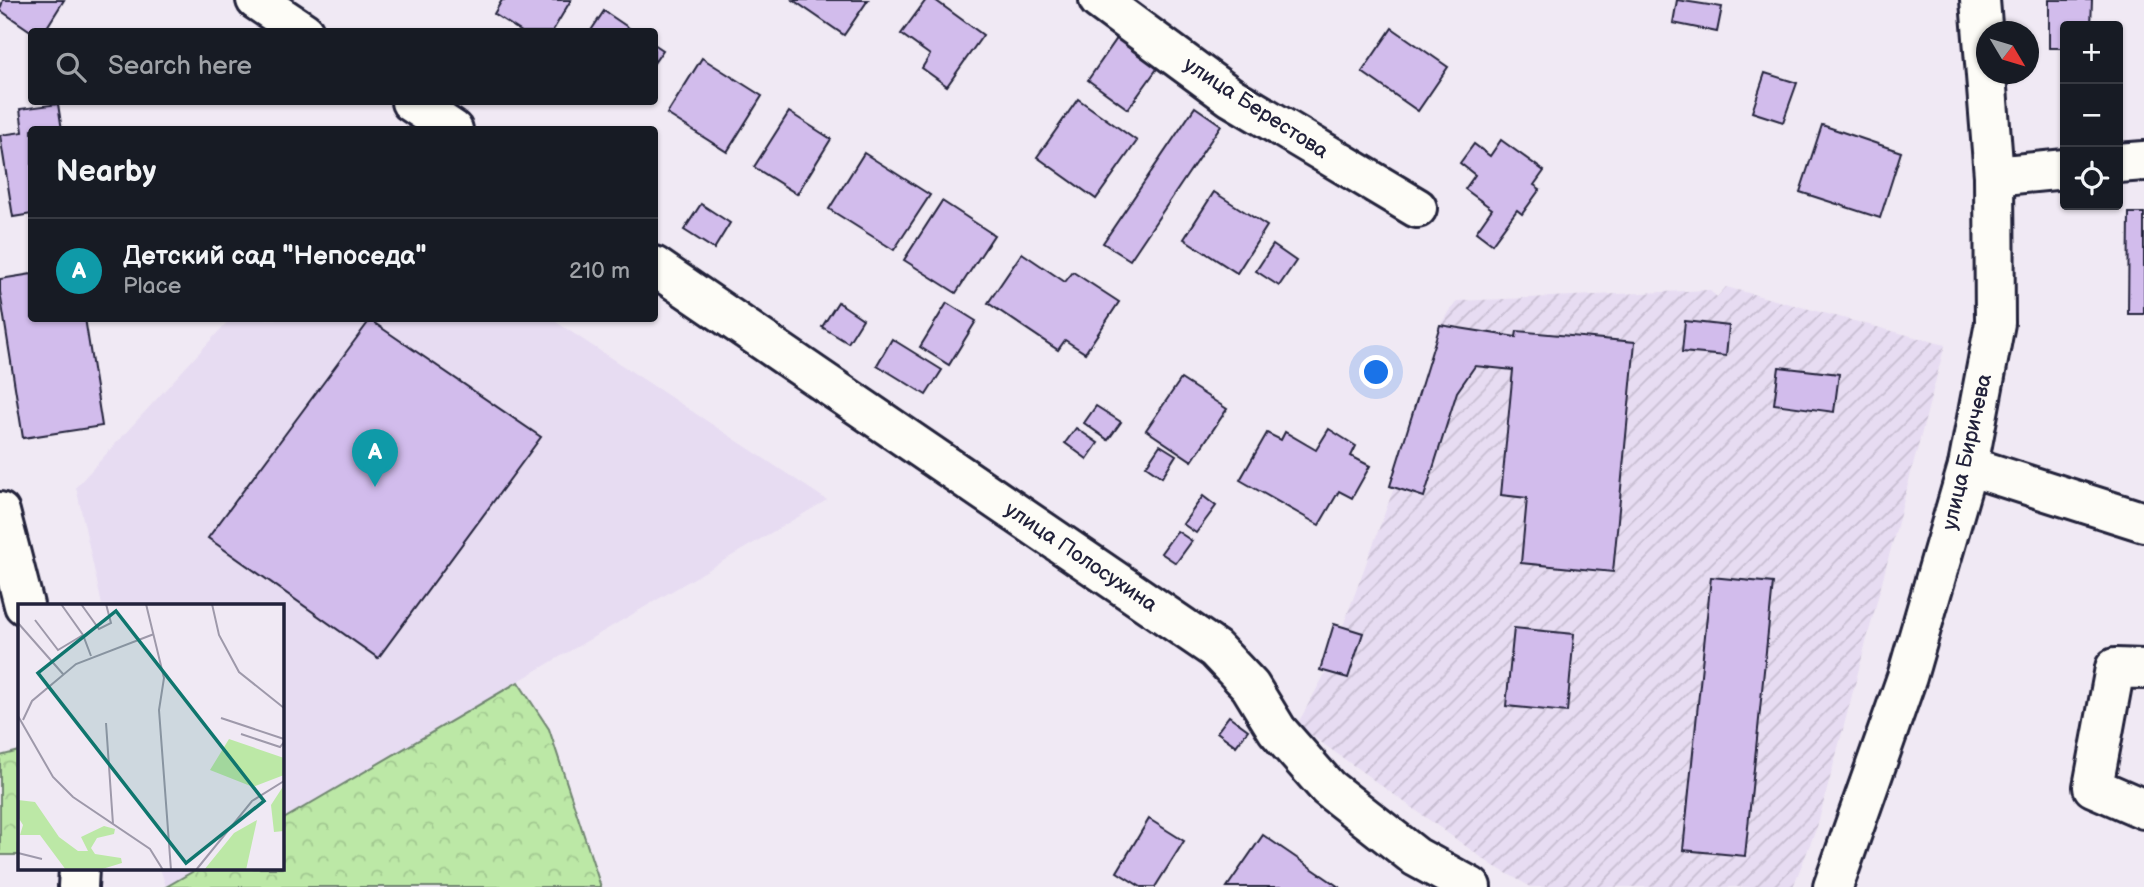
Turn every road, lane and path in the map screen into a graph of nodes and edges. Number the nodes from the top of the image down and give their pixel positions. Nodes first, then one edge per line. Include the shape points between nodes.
1 (256, 0) edge
2 (1100, 0) edge
3 (1980, 0) edge
4 (298, 28) edge
5 (416, 105) edge
6 (447, 126) edge
7 (2144, 161) edge
8 (2123, 163) edge
9 (2060, 169) edge
10 (1994, 176) junction
11 (1417, 208) dead end
12 (658, 269) edge
13 (1968, 466) junction
14 (0, 512) edge
15 (2144, 522) edge
16 (24, 604) edge
17 (2144, 669) edge
18 (2144, 809) edge
19 (1471, 887) edge
20 (1833, 887) edge

1 - 4 street
2 - 11 street, улица Берестова via 1231,97
3 - 10 street, улица Биричева
5 - 6 street
7 - 8 street
9 - 10 street
10 - 13 street, улица Биричева via 1995,323
12 - 19 street, улица Полосухина via 1215,649 1250,686 1277,730 1328,788 1416,857
13 - 15 street
13 - 20 street, улица Биричева via 1907,677
14 - 16 street
17 - 18 street via 2115,668 2093,787

